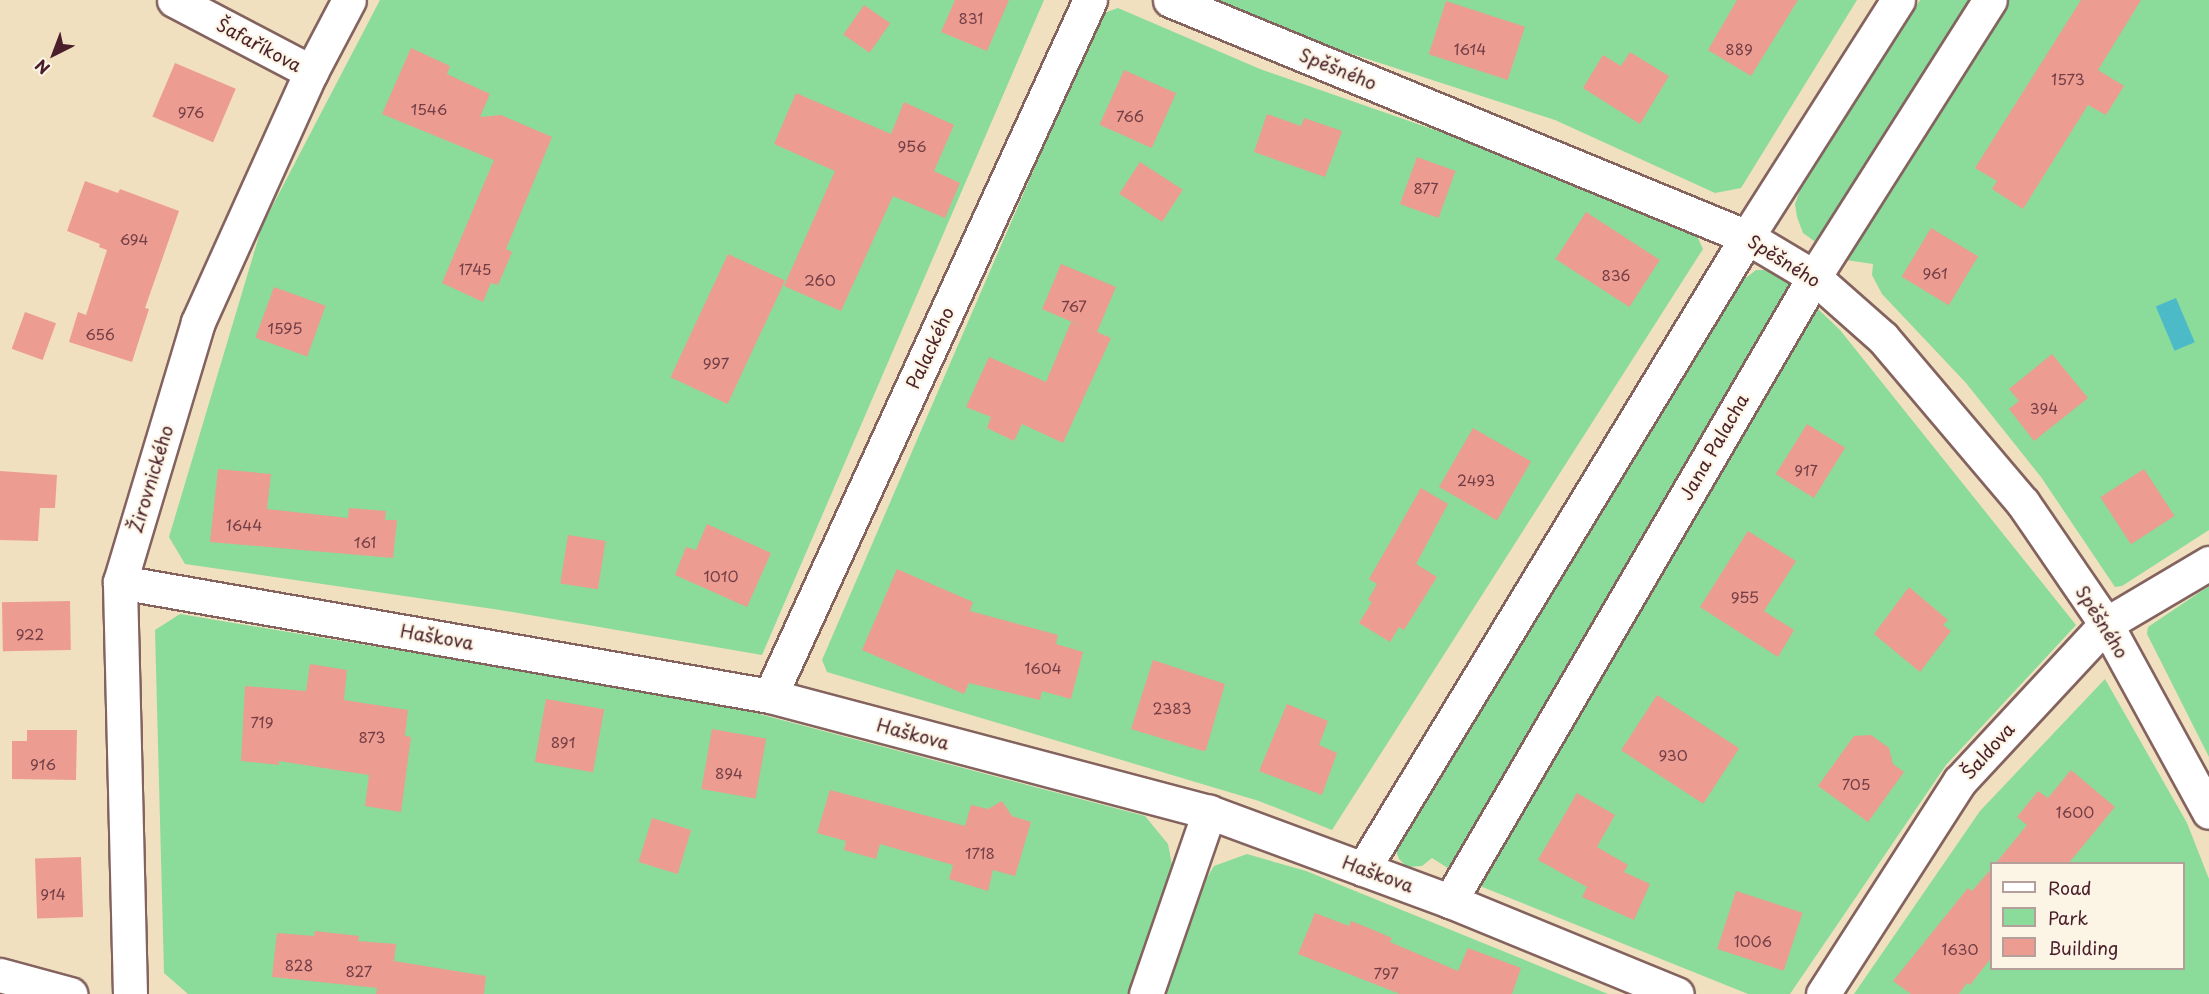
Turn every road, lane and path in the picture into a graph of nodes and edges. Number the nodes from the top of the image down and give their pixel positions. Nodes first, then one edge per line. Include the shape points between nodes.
1 (174, 0) edge
2 (349, 0) edge
3 (1090, 0) edge
4 (1170, 0) edge
5 (1898, 0) edge
6 (1990, 0) edge
7 (311, 72) junction
8 (1747, 237) junction
9 (1814, 276) junction
10 (2209, 563) edge
11 (120, 582) junction
12 (2106, 624) junction
13 (770, 696) junction
14 (1209, 812) junction
15 (2209, 813) edge
16 (1363, 869) junction
17 (1450, 901) junction
18 (0, 975) edge
19 (70, 994) edge
20 (130, 994) edge
21 (1146, 994) edge
22 (1677, 994) edge
23 (1823, 994) edge

1 - 7 street, Šafaříkova
2 - 7 street, Žirovnického
3 - 13 street, Palackého
4 - 8 street, Spěšného
5 - 8 street
6 - 9 street, Jana Palacha
7 - 11 street, Žirovnického via 198,322
8 - 9 street, Spěšného
8 - 16 street
9 - 12 street, Spěšného via 1883,338 2023,503
9 - 17 street, Jana Palacha
10 - 12 street, Šaldova
11 - 13 street, Haškova
11 - 20 street, Žirovnického
12 - 15 street, Spěšného
12 - 23 street, Šaldova via 1960,781
13 - 14 street, Haškova
14 - 16 street, Haškova
14 - 21 street
16 - 17 street, Haškova
17 - 22 street, Haškova
18 - 19 street

